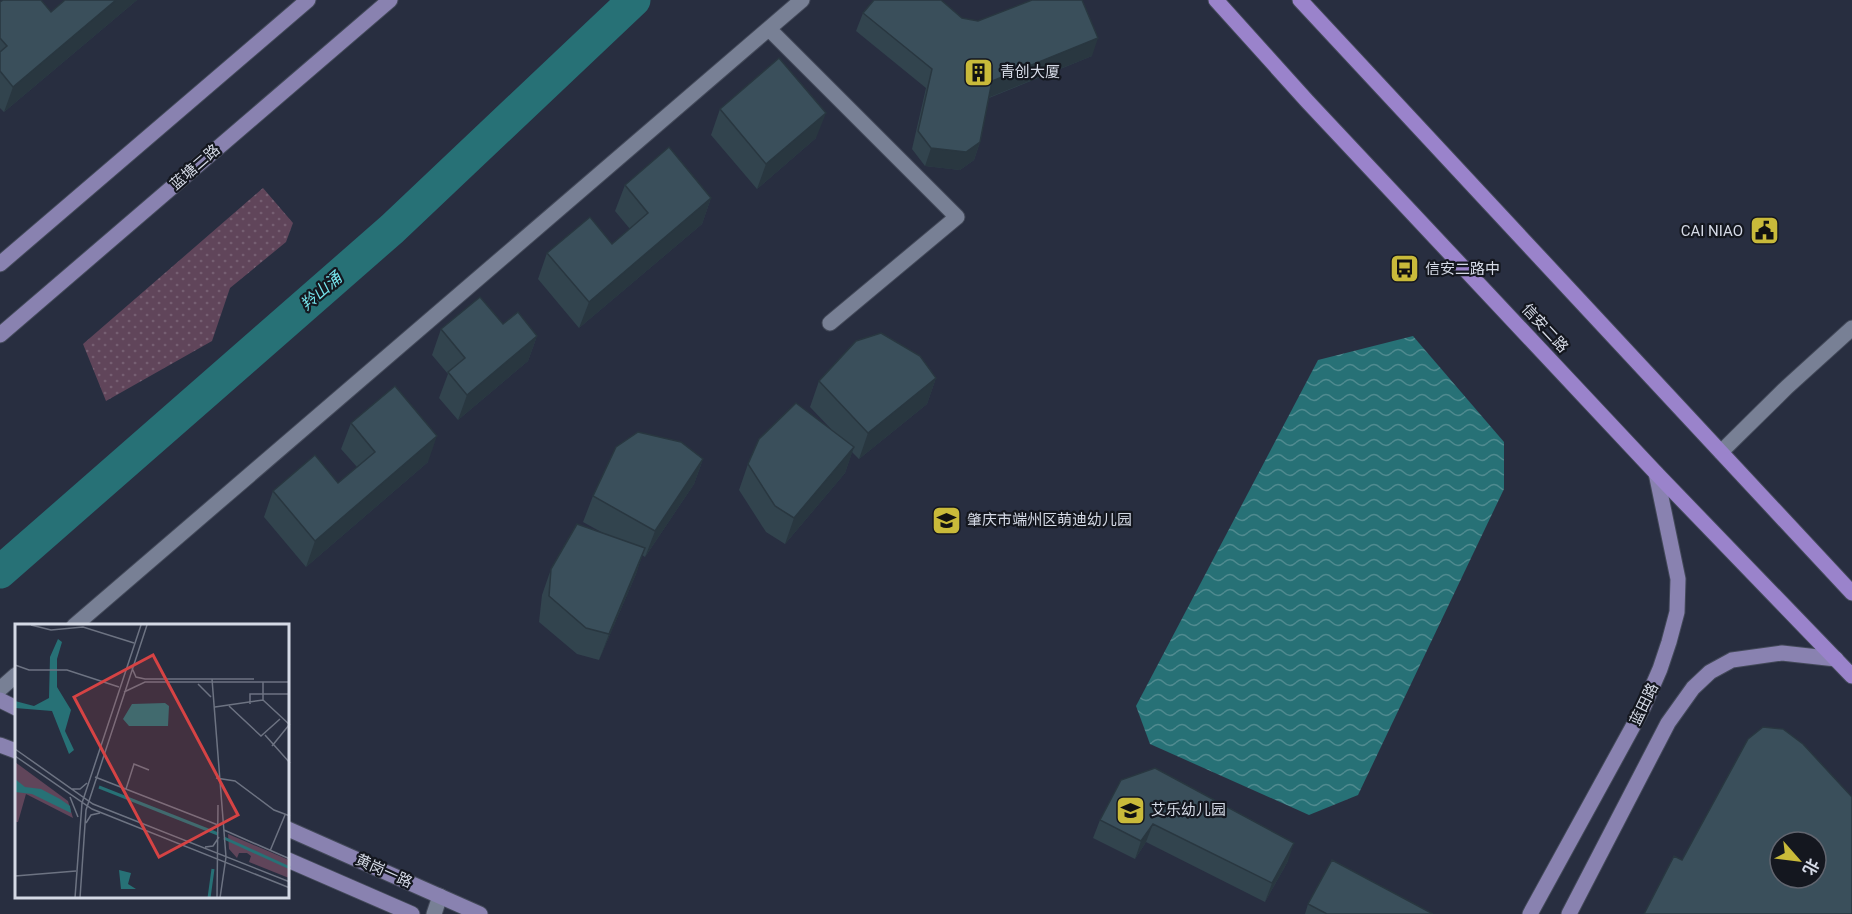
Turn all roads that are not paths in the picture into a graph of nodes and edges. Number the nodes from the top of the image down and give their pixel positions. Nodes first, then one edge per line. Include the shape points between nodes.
1 (308, 0) edge
2 (390, 0) edge
3 (802, 0) edge
4 (1216, 0) edge
5 (1300, 0) edge
6 (769, 29) junction
7 (0, 264) edge
8 (830, 323) dead end
9 (1852, 328) edge
10 (0, 335) edge
11 (1721, 452) junction
12 (1656, 473) junction
13 (1852, 592) edge
14 (76, 624) edge
15 (1836, 659) junction
16 (15, 676) edge
17 (1852, 676) edge
18 (0, 689) edge
19 (0, 700) edge
20 (15, 708) edge
21 (0, 745) edge
22 (15, 752) edge
23 (290, 830) edge
24 (290, 861) edge
25 (440, 896) junction
26 (412, 914) edge
27 (434, 914) edge
28 (480, 914) edge
29 (1530, 914) edge
30 (1569, 914) edge

1 - 7 main road
2 - 10 main road, 蓝塘二路
3 - 6 street
4 - 12 main road, 信安二路
5 - 11 main road
6 - 8 street via 957,217
6 - 14 street
9 - 11 street
11 - 13 main road
12 - 15 main road, 信安二路
12 - 29 main road, 蓝田路 via 1678,579 1672,632 1643,708
15 - 17 main road, 信安二路
15 - 30 main road, 蓝田路 via 1782,653 1732,660 1710,672 1693,688 1668,723
16 - 18 street
19 - 20 main road
21 - 22 main road
23 - 25 main road, 黄岗一路
24 - 26 main road, 黄岗一路
25 - 27 street
25 - 28 main road, 黄岗一路

